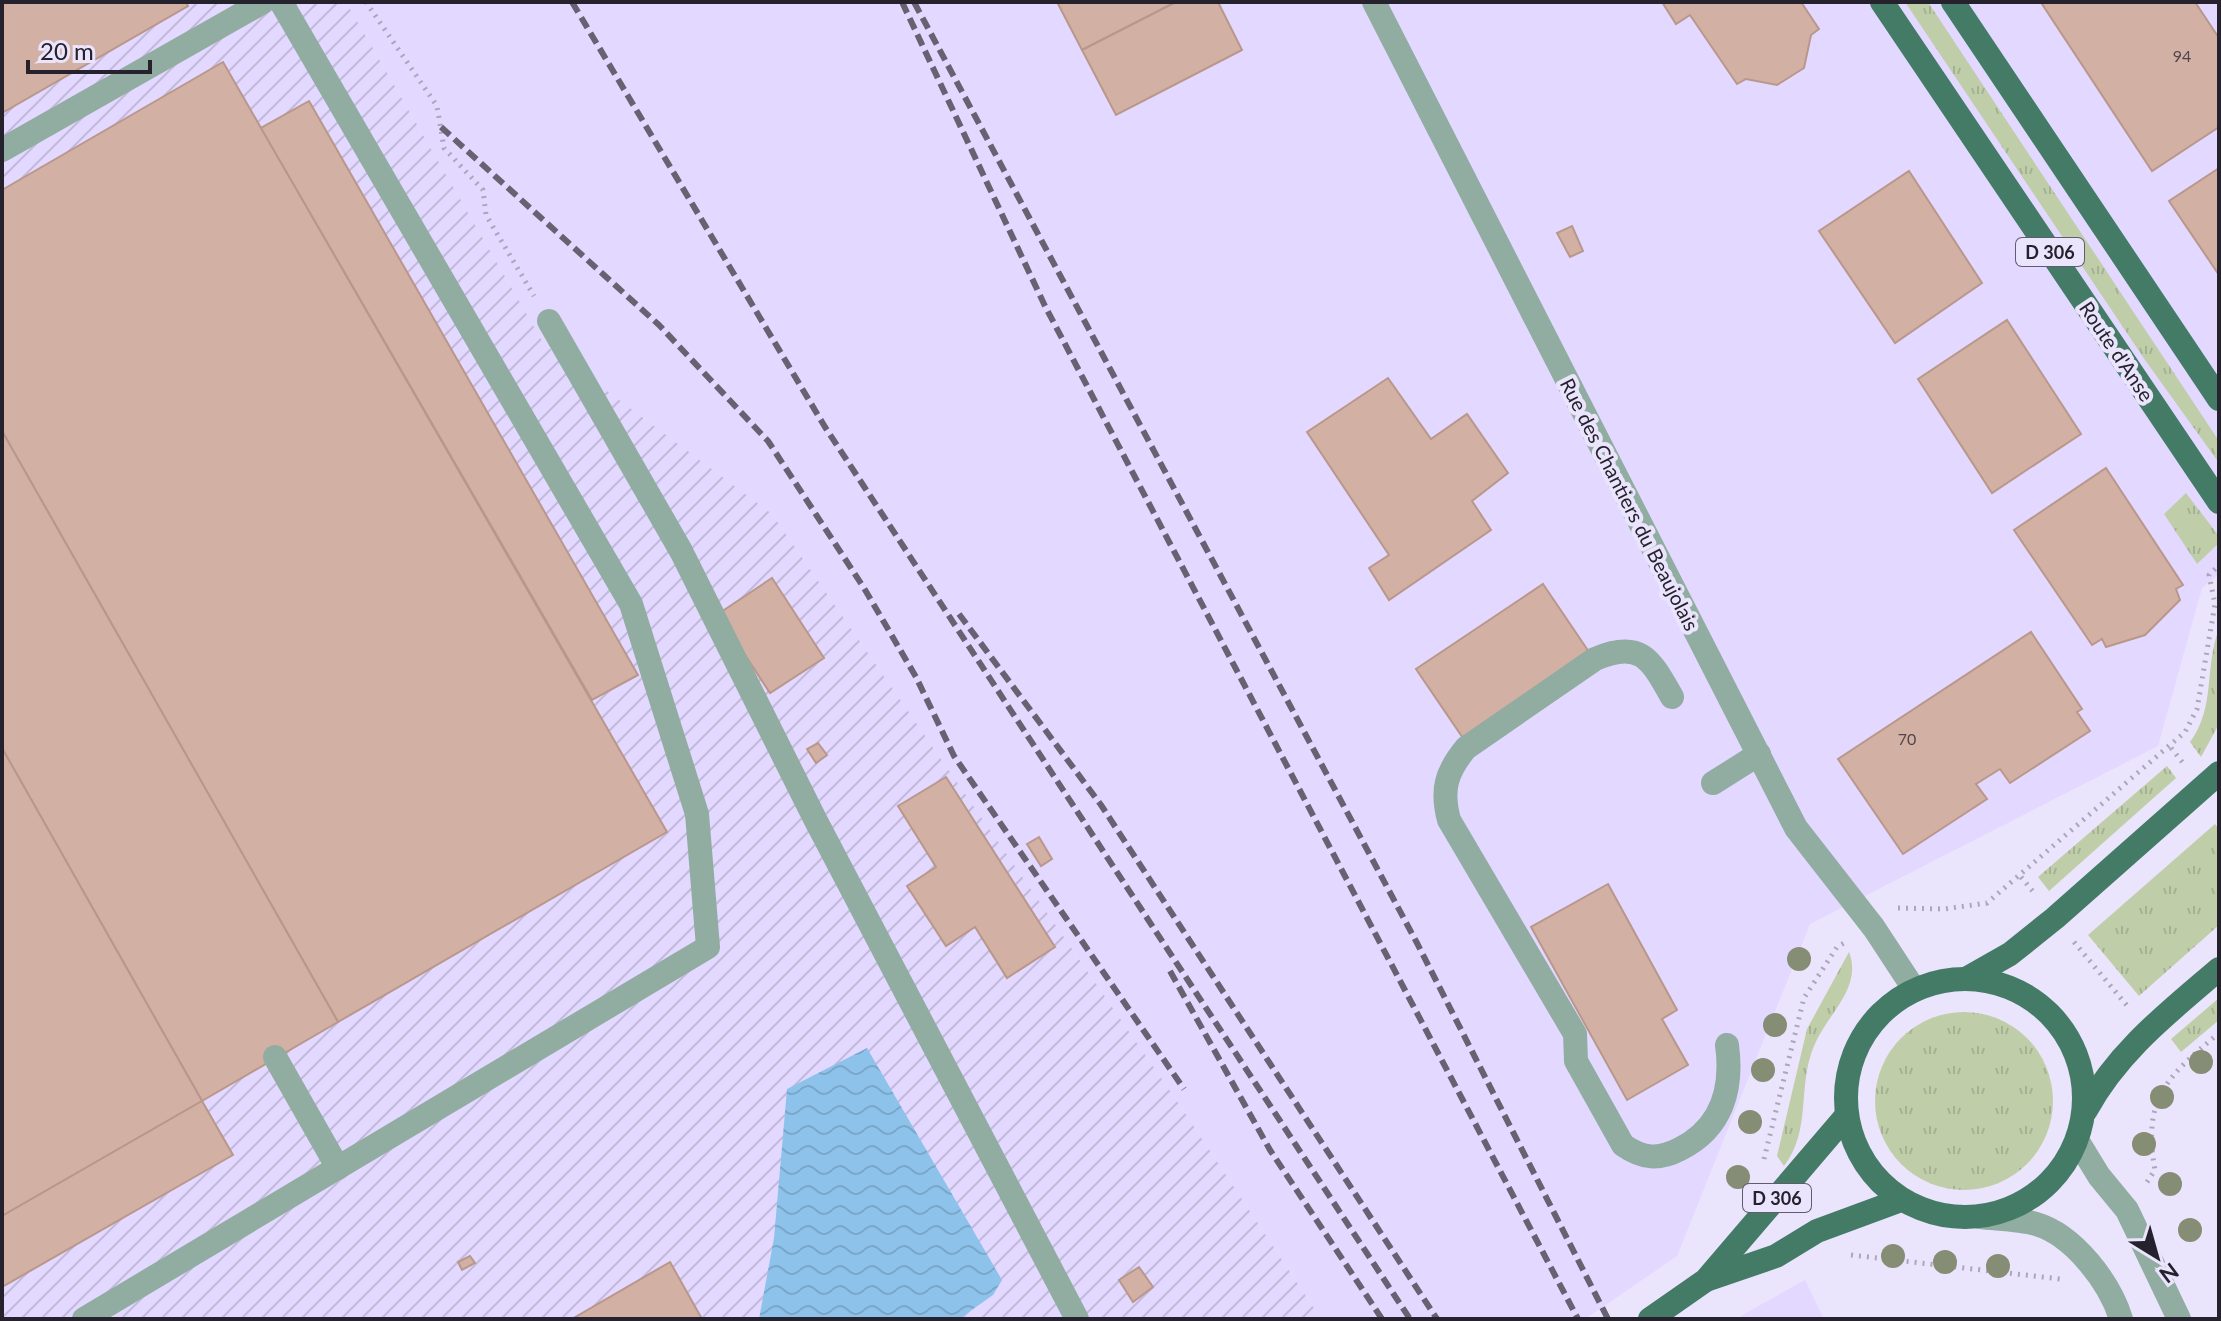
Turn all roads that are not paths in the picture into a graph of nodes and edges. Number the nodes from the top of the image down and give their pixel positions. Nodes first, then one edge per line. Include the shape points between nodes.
1 (263, 2) edge
2 (281, 2) edge
3 (1374, 2) edge
4 (1882, 2) edge
5 (1953, 2) edge
6 (2, 150) edge
7 (549, 321) road end
8 (2219, 399) edge
9 (2219, 502) edge
10 (1672, 697) dead end
11 (1759, 754) junction
12 (2219, 773) edge
13 (1713, 783) dead end
14 (2219, 969) edge
15 (1966, 979) junction
16 (1914, 989) junction
17 (1727, 1045) dead end
18 (275, 1057) dead end
19 (2084, 1112) junction
20 (1847, 1115) junction
21 (2077, 1140) junction
22 (338, 1168) junction
23 (1901, 1200) junction
24 (1980, 1217) junction
25 (1706, 1280) junction
26 (84, 1319) edge
27 (1077, 1319) edge
28 (1650, 1319) edge
29 (2121, 1319) edge
30 (2179, 1319) edge

1 - 6 street
2 - 22 street via 631,604 697,814 708,947
3 - 11 street, Rue des Chantiers du Beaujolais
4 - 9 main road, Route d'Anse / D 306
5 - 8 main road, D 306
7 - 27 street via 681,551
10 - 17 street via 1650,660 1636,652 1615,651 1595,659 1466,748 1452,764 1443,799 1449,820 1575,1034 1576,1061 1623,1145 1654,1158 1706,1134 1726,1093
11 - 13 street
11 - 16 street, Rue des Chantiers du Beaujolais via 1796,828
12 - 15 main road via 2055,918 2010,954
14 - 19 main road via 2148,1030 2104,1077
15 - 16 main road
15 - 19 main road via 1996,983 2045,1009 2076,1053 2085,1088
16 - 20 main road via 1880,1015 1859,1045 1847,1079
18 - 22 street
19 - 21 main road
20 - 23 main road via 1863,1160
20 - 25 main road, D 306
21 - 24 main road via 2056,1175 2026,1201
21 - 30 street via 2127,1210
22 - 26 street
23 - 24 main road via 1945,1217
23 - 25 main road, D 306 via 1817,1231 1776,1256
24 - 29 street via 2038,1224 2087,1258
25 - 28 main road, D 306

